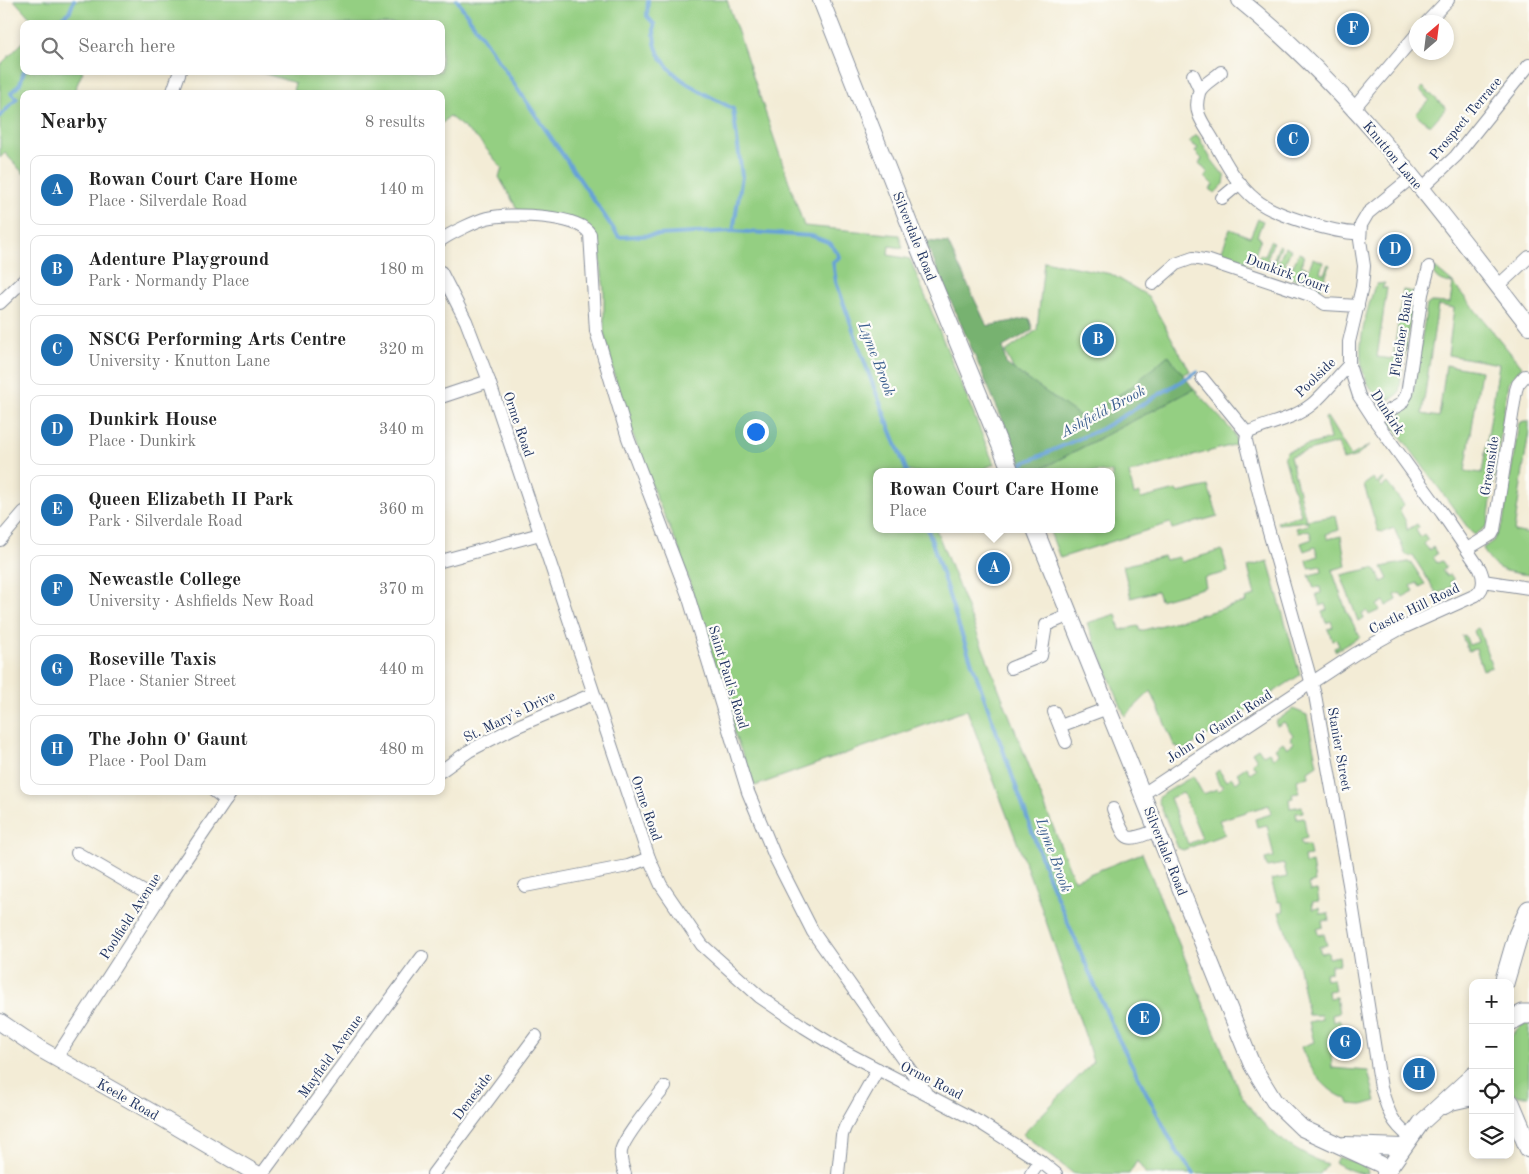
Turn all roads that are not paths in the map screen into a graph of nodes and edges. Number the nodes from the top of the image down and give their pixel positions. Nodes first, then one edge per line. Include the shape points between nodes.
1 (821, 0) edge
2 (1240, 0) edge
3 (1448, 0) edge
4 (1434, 15) edge
5 (1409, 43) edge
6 (1529, 65) edge
7 (1221, 72) dead end
8 (179, 75) edge
9 (1193, 75) dead end
10 (173, 90) edge
11 (1200, 90) junction
12 (1354, 108) junction
13 (1240, 183) junction
14 (1417, 183) junction
15 (1222, 198) dead end
16 (1360, 233) junction
17 (445, 238) edge
18 (1529, 257) edge
19 (1429, 267) dead end
20 (445, 280) edge
21 (1153, 284) dead end
22 (20, 285) edge
23 (1498, 286) junction
24 (0, 303) edge
25 (1358, 306) junction
26 (1529, 326) edge
27 (1349, 365) junction
28 (1525, 376) dead end
29 (1202, 378) dead end
30 (489, 381) junction
31 (445, 396) edge
32 (1374, 419) junction
33 (1246, 433) junction
34 (1009, 468) edge
35 (20, 517) edge
36 (1037, 533) edge
37 (540, 534) junction
38 (0, 540) edge
39 (1467, 549) junction
40 (445, 560) edge
41 (1483, 582) junction
42 (1529, 588) edge
43 (1070, 615) junction
44 (1010, 668) dead end
45 (1312, 683) junction
46 (593, 694) junction
47 (1108, 708) junction
48 (1054, 712) dead end
49 (1060, 726) junction
50 (1066, 742) dead end
51 (445, 768) edge
52 (1143, 794) junction
53 (229, 795) edge
54 (1112, 809) dead end
55 (1157, 830) junction
56 (77, 853) dead end
57 (648, 858) junction
58 (525, 886) dead end
59 (158, 900) junction
60 (1529, 910) edge
61 (422, 957) dead end
62 (1505, 979) edge
63 (1529, 1014) edge
64 (1514, 1019) edge
65 (0, 1022) edge
66 (536, 1036) dead end
67 (56, 1058) junction
68 (878, 1069) junction
69 (1469, 1079) edge
70 (665, 1087) dead end
71 (926, 1093) junction
72 (1469, 1098) edge
73 (1514, 1104) edge
74 (1529, 1106) edge
75 (1514, 1112) edge
76 (1431, 1113) junction
77 (1407, 1142) junction
78 (1335, 1144) junction
79 (1529, 1148) edge
80 (1040, 1161) junction
81 (1386, 1172) edge
82 (256, 1174) edge
83 (262, 1174) edge
84 (433, 1174) edge
85 (625, 1174) edge
86 (838, 1174) edge
87 (1031, 1174) edge
88 (1056, 1174) edge

1 - 34 main road, Silverdale Road
2 - 12 main road, Knutton Lane via 1301,54
3 - 4 street
5 - 12 street
6 - 14 street, Prospect Terrace via 1456,156
7 - 11 street
8 - 10 street
9 - 11 street
11 - 13 street via 1198,114
12 - 14 main road, Knutton Lane
13 - 15 street
13 - 16 street via 1268,207 1333,230
14 - 16 street via 1368,213 1362,221
14 - 23 main road, Knutton Lane
16 - 25 street, Dunkirk via 1364,266
17 - 71 street, Saint Paul's Road via 486,218 520,214 576,223 588,230 596,331 628,438 688,595 748,792 776,859 813,932
18 - 23 street
19 - 32 street, Fletcher Bank via 1407,394 1401,404
20 - 30 street, Orme Road
21 - 25 street, Dunkirk Court via 1176,264 1193,258 1313,296 1325,304
22 - 24 street
23 - 26 main road, Knutton Lane
25 - 27 street, Dunkirk via 1349,342
27 - 32 street, Dunkirk via 1359,396
27 - 33 street, Poolside via 1311,405 1284,420
28 - 39 street, Greenside via 1516,390 1494,530
29 - 33 street, Stanier Street
30 - 31 street
30 - 37 street, Orme Road
32 - 39 street, Dunkirk
33 - 45 street, Stanier Street via 1267,525
35 - 38 street
36 - 43 main road, Silverdale Road
37 - 40 street
37 - 46 street, Orme Road
39 - 41 street, Dunkirk via 1483,576
41 - 42 street
41 - 45 street, Castle Hill Road via 1481,592 1476,595 1400,629
43 - 44 street via 1046,625 1041,656
43 - 47 main road, Silverdale Road
45 - 52 street, John O' Gaunt Road
45 - 77 street, Stanier Street via 1349,884 1381,1088 1393,1120
46 - 51 street, St. Mary's Drive via 513,728 469,751
46 - 57 street, Orme Road
47 - 49 street
47 - 52 main road, Silverdale Road
48 - 49 street
49 - 50 street
52 - 55 main road, Silverdale Road
53 - 59 street, Poolfield Avenue
54 - 55 street via 1124,835 1129,838
55 - 78 main road, Silverdale Road via 1252,1065 1274,1101 1302,1128
56 - 59 street
57 - 58 street via 628,866
57 - 68 street, Orme Road via 661,885 702,945 760,997 843,1051
59 - 67 street, Poolfield Avenue
60 - 62 highway
61 - 83 street, Mayfield Avenue
63 - 64 highway
65 - 67 main road, Keele Road
66 - 84 street, Deneside
67 - 82 main road, Keele Road
68 - 71 street, Orme Road
68 - 86 street via 845,1127
69 - 76 main road
70 - 85 street via 621,1150
71 - 80 street, Orme Road
72 - 76 main road via 1451,1102
73 - 74 highway
75 - 79 highway
76 - 77 main road
77 - 78 main road, Silverdale Road
77 - 81 main road
78 - 81 main road, Silverdale Road via 1380,1164
80 - 87 street
80 - 88 street, Orme Road

